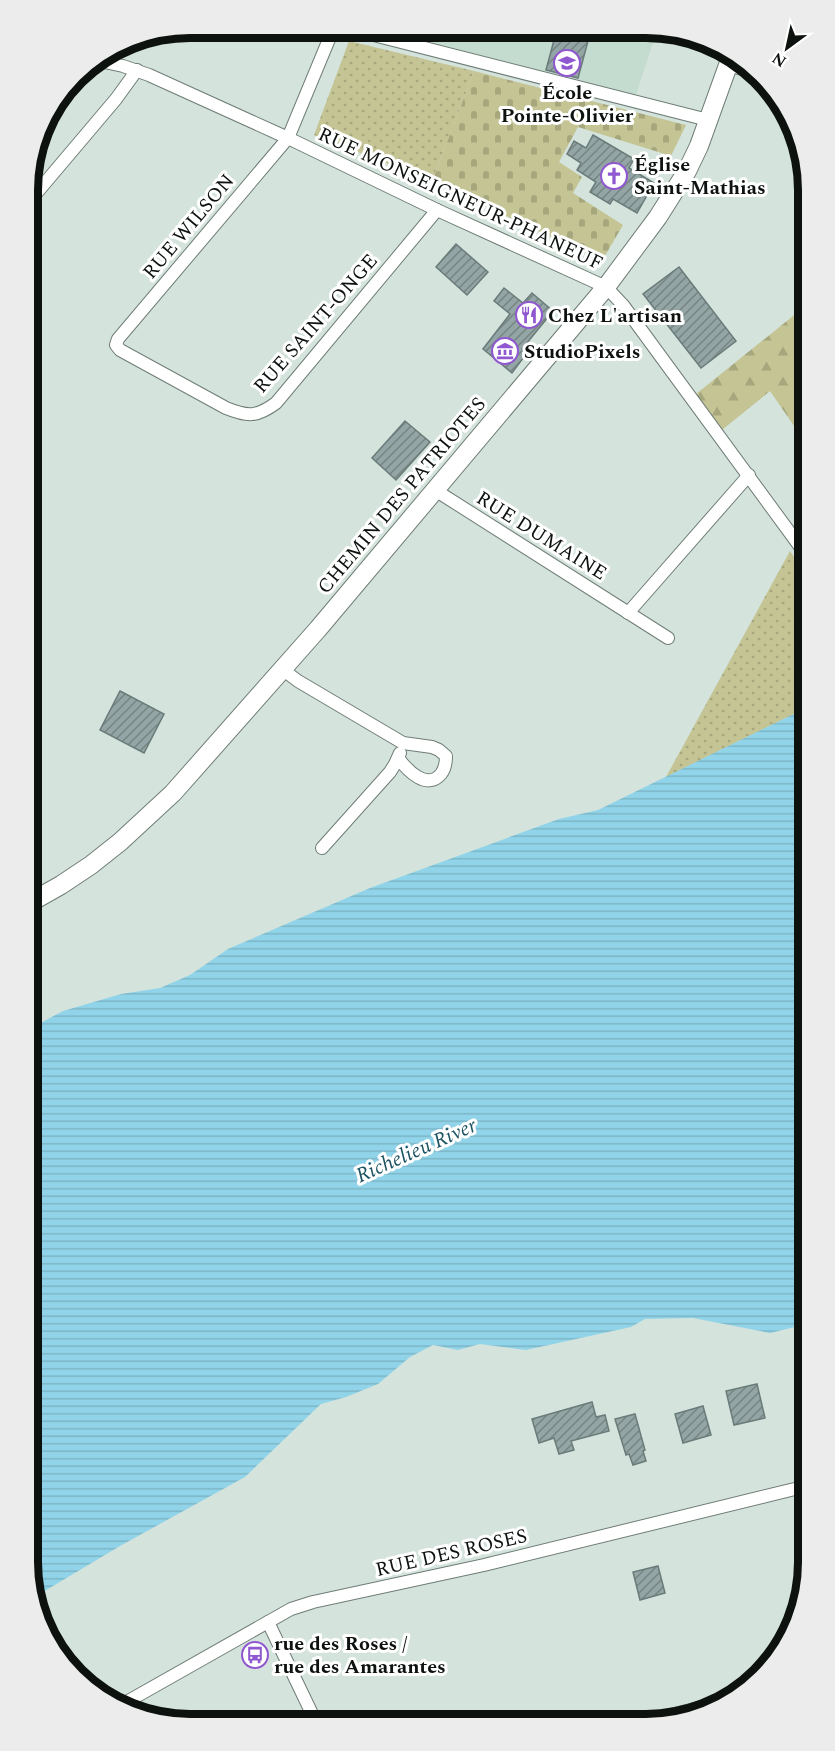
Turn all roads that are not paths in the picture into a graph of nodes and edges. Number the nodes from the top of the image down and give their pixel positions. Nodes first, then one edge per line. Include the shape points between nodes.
1 (330, 38) edge
2 (385, 38) edge
3 (106, 63) edge
4 (729, 63) edge
5 (137, 70) junction
6 (708, 120) junction
7 (288, 138) junction
8 (38, 191) edge
9 (437, 210) junction
10 (606, 287) junction
11 (118, 339) joint
12 (749, 475) junction
13 (435, 490) junction
14 (798, 543) edge
15 (628, 613) junction
16 (668, 638) dead end
17 (282, 669) junction
18 (403, 743) junction
19 (399, 759) junction
20 (322, 848) dead end
21 (38, 898) edge
22 (797, 1488) edge
23 (268, 1622) junction
24 (129, 1701) edge
25 (312, 1714) edge

1 - 7 street, RUE WILSON
2 - 6 street
3 - 5 street, RUE MONSEIGNEUR-PHANEUF
4 - 6 main road, CHEMIN DES PATRIOTES
5 - 7 street, RUE MONSEIGNEUR-PHANEUF
5 - 8 street
6 - 10 main road, CHEMIN DES PATRIOTES via 674,194
7 - 9 street, RUE MONSEIGNEUR-PHANEUF
7 - 11 street, RUE WILSON
9 - 10 street, RUE MONSEIGNEUR-PHANEUF
9 - 11 street, RUE SAINT-ONGE via 276,403 260,413 242,415 226,408 120,350 116,345
10 - 12 street, RUE MONSEIGNEUR-PHANEUF
10 - 13 main road, CHEMIN DES PATRIOTES
12 - 14 street, RUE MONSEIGNEUR-PHANEUF
12 - 15 street
13 - 15 street, RUE DUMAINE
13 - 17 main road, CHEMIN DES PATRIOTES
15 - 16 street, RUE DUMAINE
17 - 18 street
17 - 21 main road, CHEMIN DES PATRIOTES via 140,825 91,865
18 - 19 street
18 - 19 street via 439,750 446,756 444,769 435,779 423,780
19 - 20 street
22 - 23 street, RUE DES ROSES via 484,1565 313,1602
23 - 24 street, RUE DES ROSES
23 - 25 street

